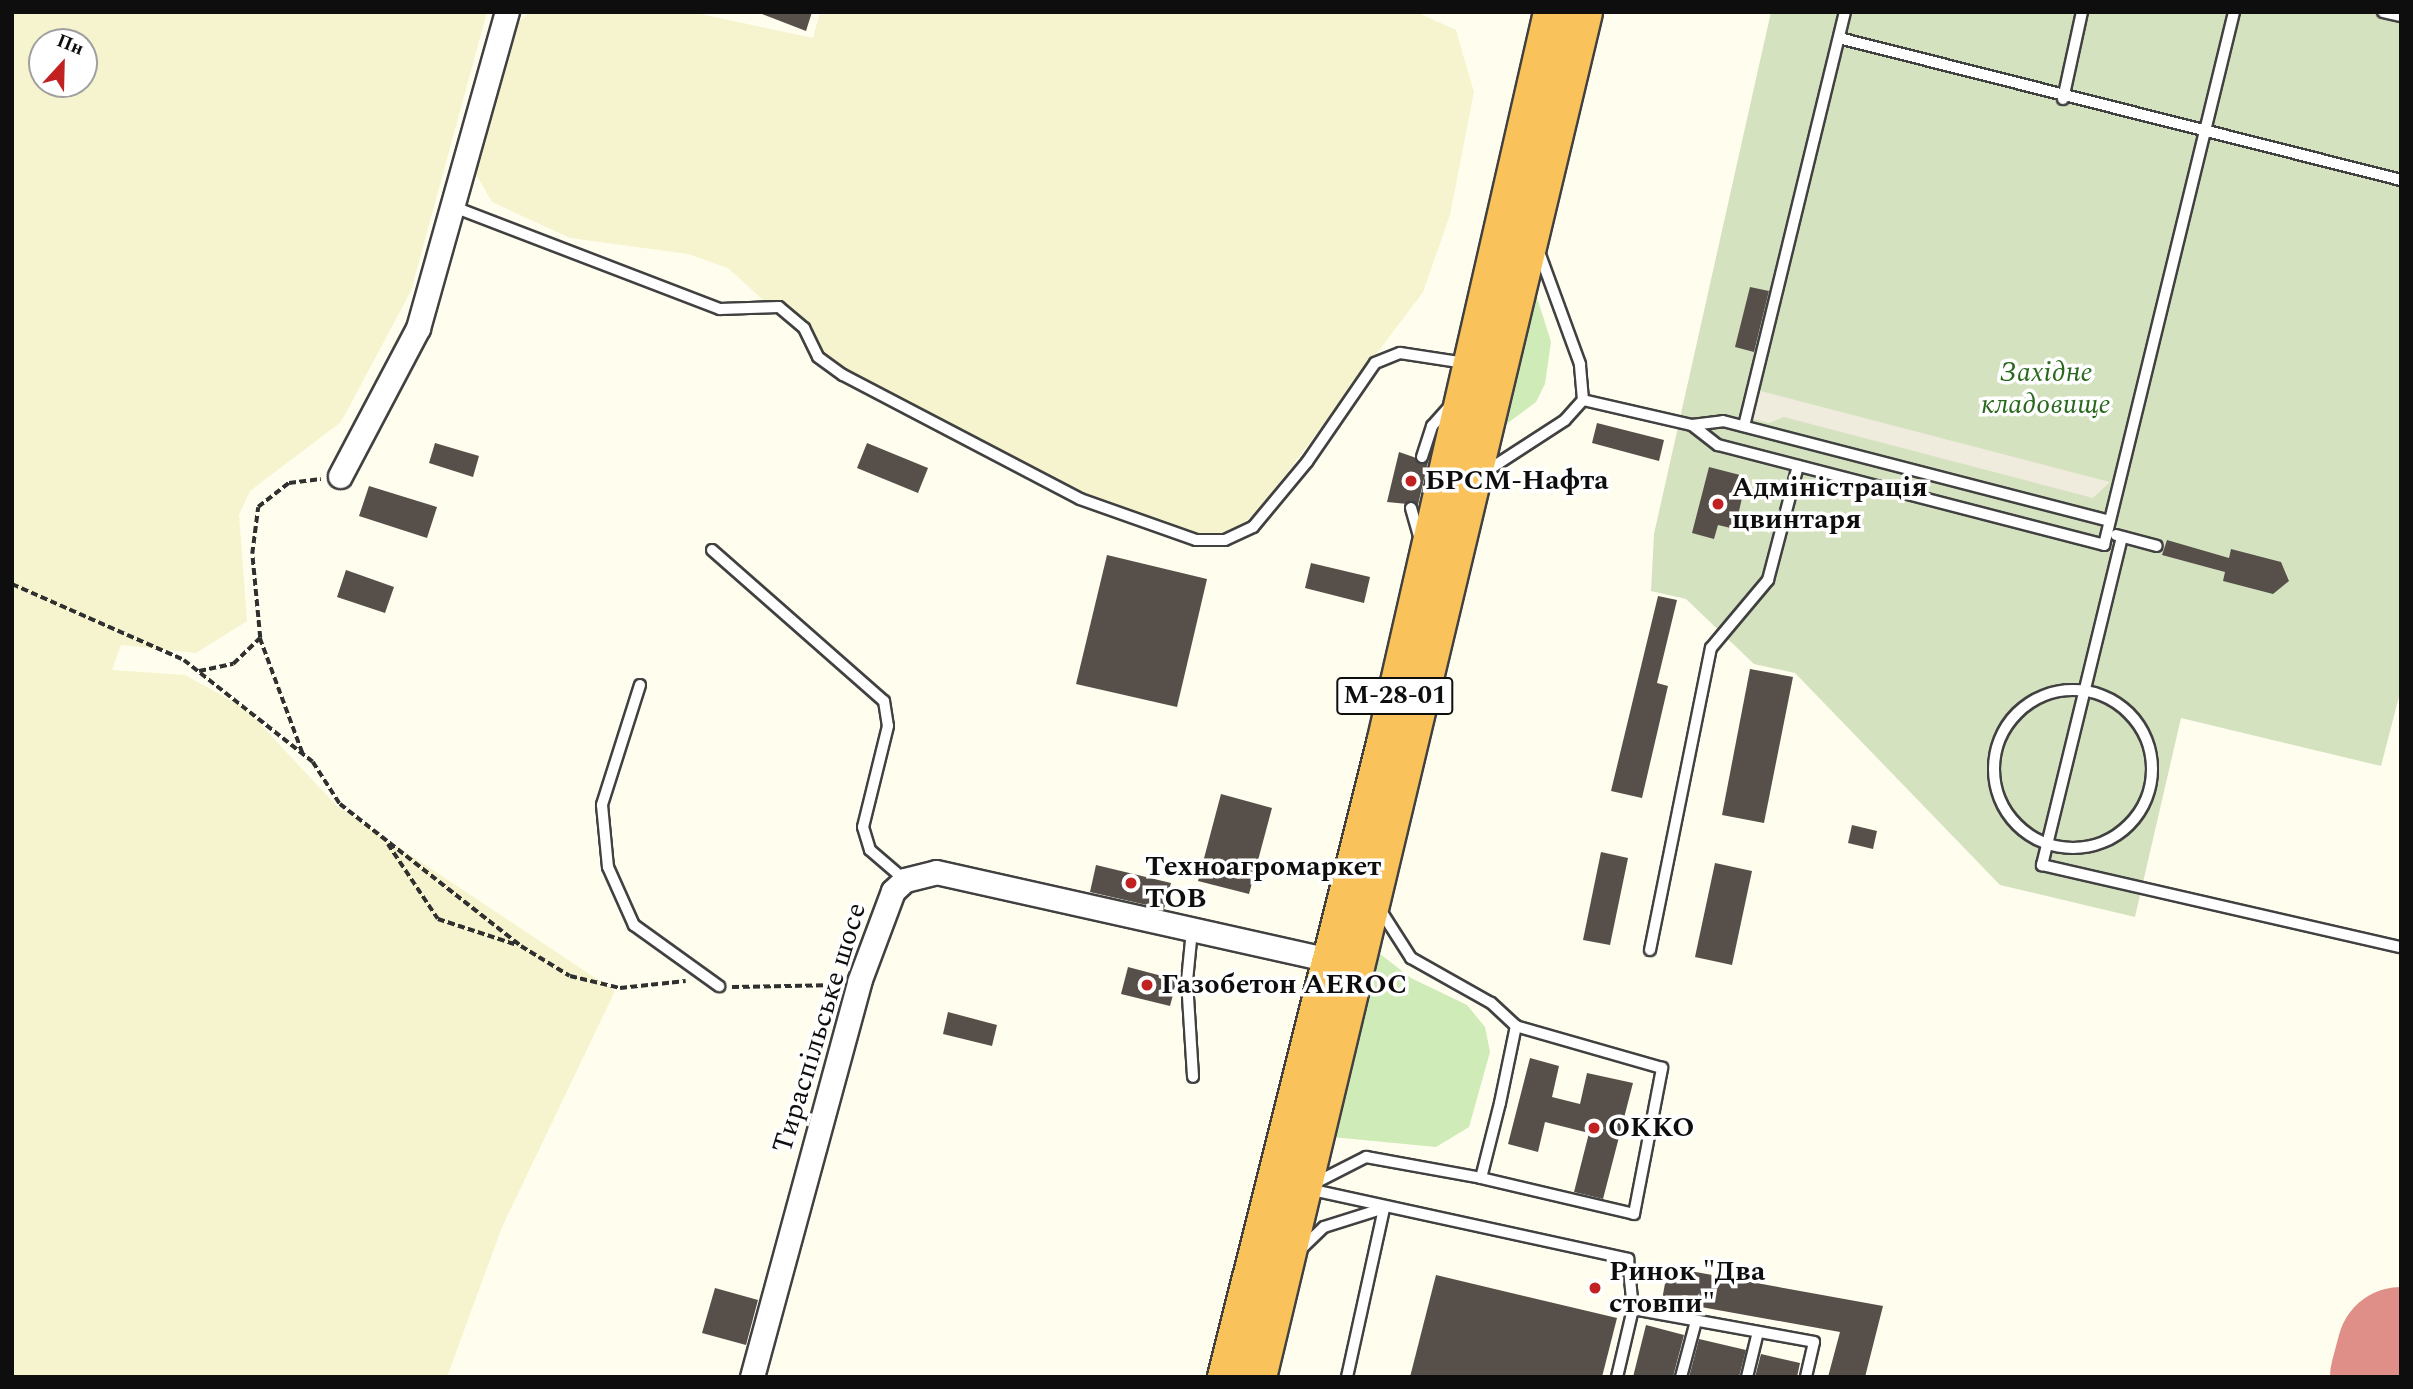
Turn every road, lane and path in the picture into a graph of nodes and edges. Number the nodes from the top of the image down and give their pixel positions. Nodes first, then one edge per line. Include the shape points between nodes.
1 (507, 12) edge
2 (1552, 12) edge
3 (1583, 12) edge
4 (1845, 12) edge
5 (2082, 12) edge
6 (2234, 12) edge
7 (2383, 12) edge
8 (2401, 16) edge
9 (1839, 38) junction
10 (2063, 99) junction
11 (2205, 131) junction
12 (2401, 180) edge
13 (454, 206) junction
14 (1532, 230) junction
15 (1470, 376) junction
16 (1583, 400) junction
17 (1692, 425) junction
18 (1744, 426) junction
19 (1422, 457) dead end
20 (1798, 466) junction
21 (340, 476) joint
22 (1474, 479) junction
23 (1411, 508) dead end
24 (2108, 527) junction
25 (2122, 537) junction
26 (2157, 545) dead end
27 (712, 550) dead end
28 (1427, 561) junction
29 (12, 584) edge
30 (260, 638) junction
31 (197, 671) junction
32 (640, 685) dead end
33 (2085, 690) junction
34 (303, 755) junction
35 (387, 842) junction
36 (2047, 845) junction
37 (905, 880) junction
38 (1375, 902) junction
39 (1192, 930) junction
40 (521, 946) junction
41 (2401, 947) edge
42 (1650, 950) dead end
43 (1330, 960) junction
44 (859, 982) junction
45 (719, 985) junction
46 (1516, 1027) junction
47 (1193, 1077) dead end
48 (1481, 1178) junction
49 (1305, 1188) junction
50 (1384, 1209) junction
51 (1286, 1264) junction
52 (1633, 1309) junction
53 (1696, 1321) junction
54 (1758, 1332) junction
55 (752, 1377) edge
56 (1226, 1377) edge
57 (1257, 1377) edge
58 (1346, 1377) edge
59 (1617, 1377) edge
60 (1681, 1377) edge
61 (1747, 1377) edge
62 (1806, 1377) edge

1 - 13 street
2 - 15 highway, М-28-01
3 - 14 highway, М-28-01
4 - 9 lane
5 - 10 lane
6 - 11 lane
7 - 8 lane
9 - 10 lane
9 - 18 lane
10 - 11 lane
11 - 12 lane
11 - 24 lane
13 - 15 lane via 720,309 779,307 804,328 818,357 843,375 1080,499 1196,540 1225,540 1253,527 1307,462 1366,372 1385,357 1417,354
13 - 21 street via 418,328
14 - 16 lane via 1580,364
14 - 22 highway, М-28-01
15 - 19 lane via 1432,426
15 - 28 highway, М-28-01
16 - 17 lane
16 - 22 lane via 1565,420
17 - 18 lane
17 - 20 lane via 1718,445
18 - 24 lane
20 - 24 lane via 2104,545
20 - 42 lane via 1768,580 1711,648
21 - 30 path via 289,483 258,507 252,554
22 - 38 highway, М-28-01
23 - 28 lane
24 - 25 lane
25 - 26 lane
25 - 33 lane
27 - 37 lane via 884,701 888,726 863,827 870,850
28 - 43 highway, М-28-01
29 - 31 path
30 - 31 path via 233,664
30 - 34 path
31 - 34 path
32 - 45 lane via 603,805 608,867 634,925
33 - 36 lane
33 - 36 lane via 2034,698 2013,715 1996,750 1995,789 2006,813
33 - 36 lane via 2110,698 2146,737 2151,788 2140,813 2111,838 2073,849
34 - 35 path via 340,804
35 - 40 path
35 - 40 path via 438,919
36 - 41 lane via 2042,865
37 - 39 street via 936,872
37 - 44 street, Тираспільське шосе via 893,891
38 - 46 lane via 1411,958 1491,1003
38 - 49 highway, М-28-01
39 - 43 street
39 - 47 lane via 1187,981
40 - 45 path via 594,983
43 - 56 highway, М-28-01
44 - 45 path via 772,991
44 - 55 street, Тираспільське шосе
46 - 48 lane
46 - 48 lane via 1662,1068 1634,1214
48 - 49 lane via 1366,1157
49 - 50 lane
49 - 51 highway, М-28-01
50 - 51 lane via 1324,1227
50 - 52 lane via 1628,1259
50 - 58 lane
51 - 57 highway, М-28-01
52 - 53 lane
52 - 59 lane
53 - 54 lane
53 - 60 lane
54 - 61 lane
54 - 62 lane via 1814,1342

